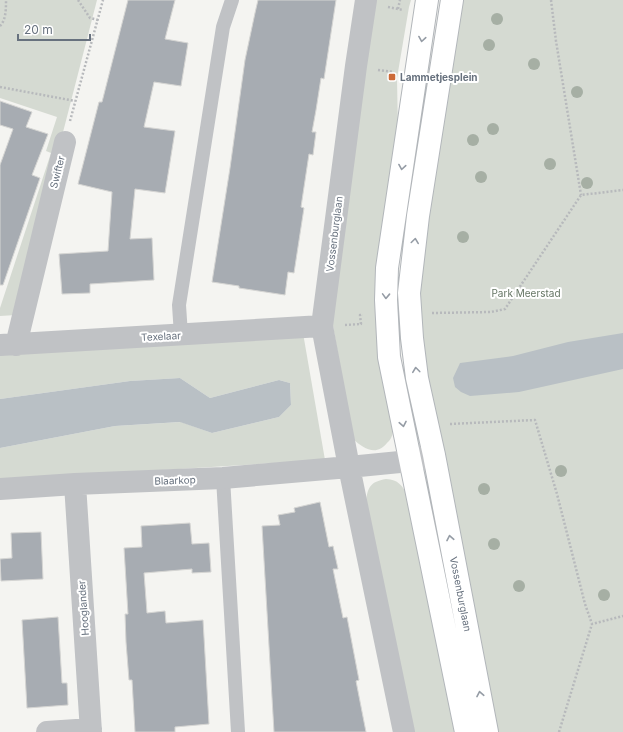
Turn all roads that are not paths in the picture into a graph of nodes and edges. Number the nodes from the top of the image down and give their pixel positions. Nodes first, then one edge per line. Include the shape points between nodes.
1 (232, 0) edge
2 (366, 0) edge
3 (427, 0) edge
4 (452, 0) edge
5 (65, 142) road end
6 (322, 326) junction
7 (182, 335) junction
8 (8, 345) edge
9 (434, 455) junction
10 (410, 461) junction
11 (349, 467) junction
12 (223, 478) junction
13 (75, 484) junction
14 (0, 489) edge
15 (91, 731) edge
16 (47, 732) edge
17 (238, 732) edge
18 (404, 732) edge
19 (466, 732) edge
20 (487, 732) edge

1 - 7 lane via 223,27 179,305
2 - 6 street, Vossenburglaan
3 -> 10 street via 387,268 386,314 390,357
9 -> 4 street, Vossenburglaan via 417,378 409,293
5 - 8 street, Swifter
6 - 7 street, Texelaar
6 - 11 street, Vossenburglaan
7 - 8 street, Texelaar
9 - 10 street
20 -> 9 street, Vossenburglaan
10 - 11 street
10 - 19 street
11 - 12 street, Blaarkop
11 - 18 street, Vossenburglaan
12 - 13 street, Blaarkop
12 - 17 lane
13 - 14 street, Blaarkop
13 - 15 street, Hooglander
15 - 16 street

